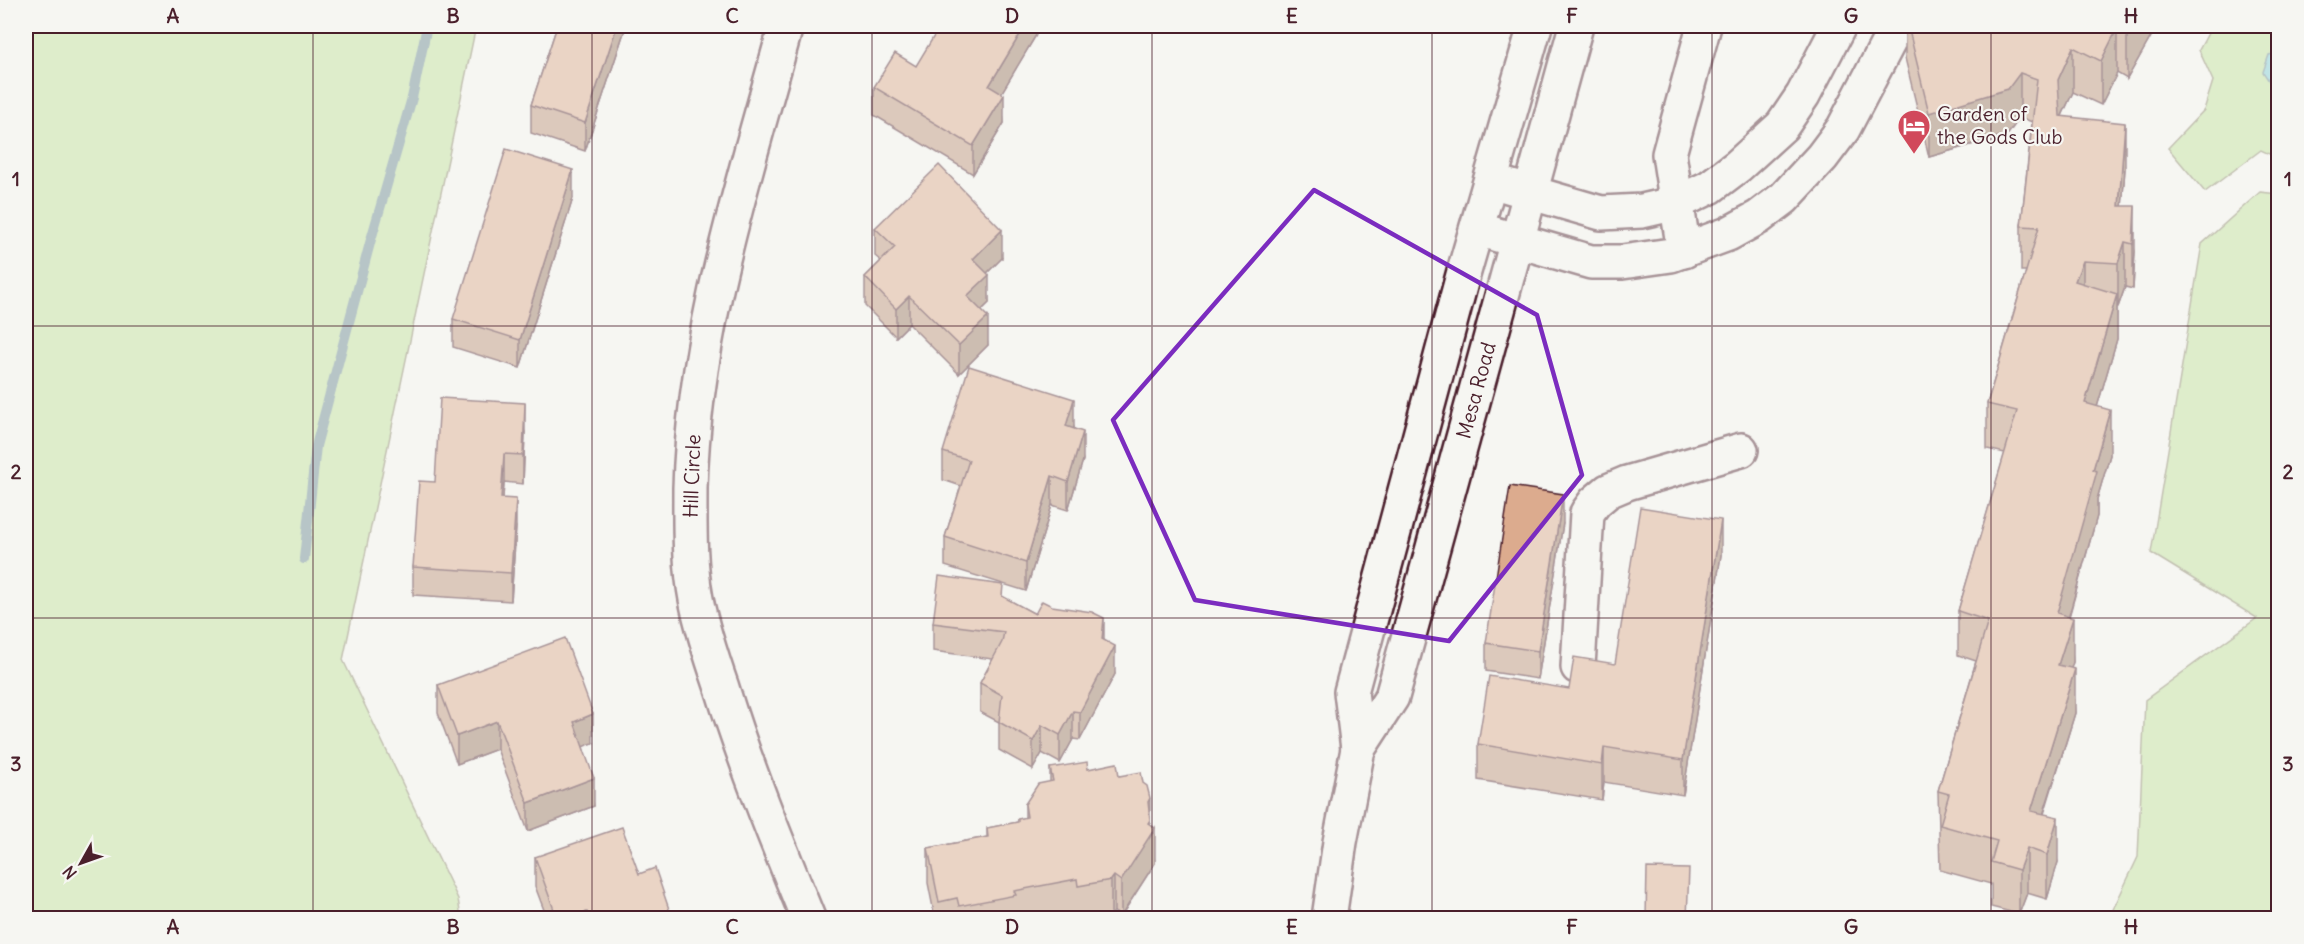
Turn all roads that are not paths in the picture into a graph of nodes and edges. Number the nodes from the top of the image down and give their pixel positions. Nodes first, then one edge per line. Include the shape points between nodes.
1 (786, 26) edge
2 (1535, 26) edge
3 (1576, 26) edge
4 (1704, 26) edge
5 (1839, 26) edge
6 (1898, 26) edge
7 (1793, 110) junction
8 (1836, 139) junction
9 (1491, 181) junction
10 (1530, 194) junction
11 (1677, 203) junction
12 (1477, 229) junction
13 (1517, 242) junction
14 (1684, 251) junction
15 (1741, 450) dead end
16 (1578, 667) edge
17 (1358, 749) junction
18 (807, 918) edge
19 (1329, 918) edge

1 - 18 main road, Hill Circle via 709,323 697,388 689,534 696,598 712,658 751,777
2 - 9 main road, Mesa Road
3 - 10 main road, Mesa Road
4 - 11 main road via 1669,154
5 - 7 main road
6 - 8 main road
7 - 8 main road
7 - 11 main road via 1782,126 1738,166
8 - 14 main road via 1806,176 1759,217
9 - 10 main road
9 - 12 main road, Mesa Road
10 - 11 main road via 1601,213 1641,211
10 - 13 main road, Mesa Road
11 - 14 main road
12 - 13 main road
12 - 17 main road, Mesa Road via 1351,693
13 - 14 main road via 1591,262 1622,262
13 - 17 main road, Mesa Road via 1392,697
15 - 16 main road via 1626,483 1595,502 1587,513
17 - 19 main road, Mesa Road

